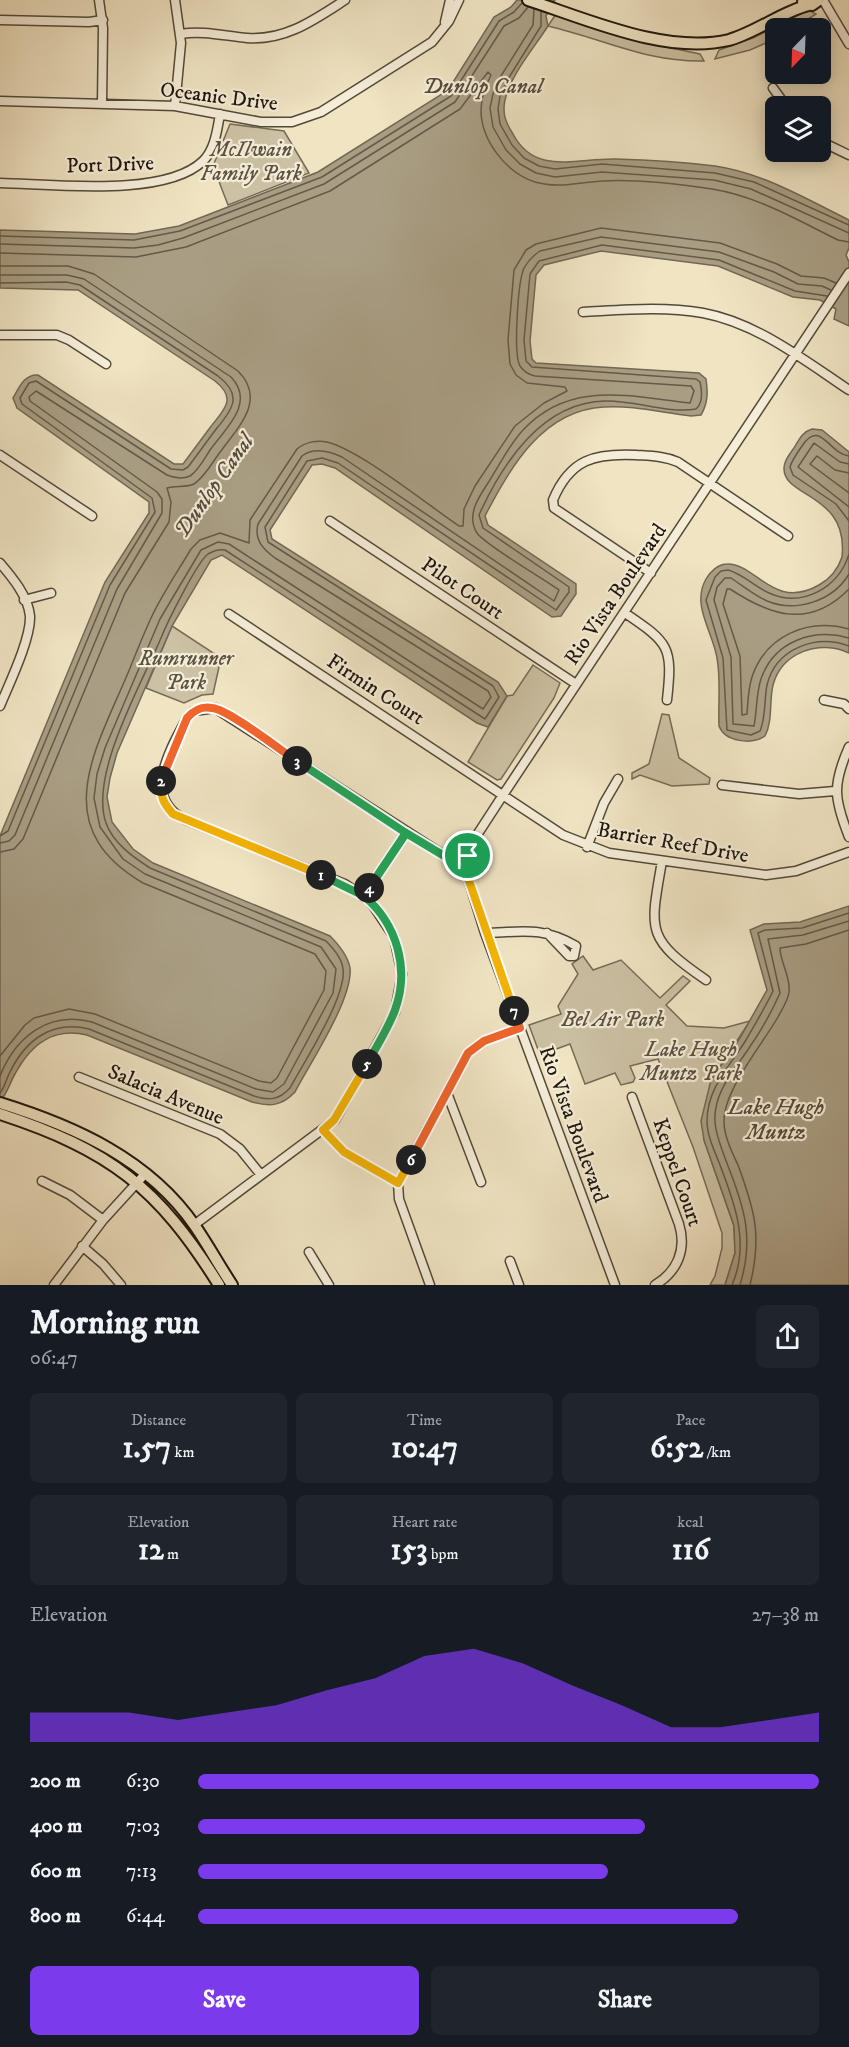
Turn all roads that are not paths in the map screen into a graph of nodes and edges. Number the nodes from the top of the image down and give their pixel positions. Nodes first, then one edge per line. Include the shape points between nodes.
1 (99, 0) edge
2 (175, 0) edge
3 (345, 0) edge
4 (450, 0) edge
5 (459, 0) edge
6 (528, 0) edge
7 (795, 0) edge
8 (813, 2) edge
9 (779, 18) edge
10 (780, 18) edge
11 (0, 20) edge
12 (103, 20) junction
13 (765, 25) edge
14 (442, 31) junction
15 (181, 34) junction
16 (849, 44) edge
17 (773, 88) dead end
18 (779, 96) edge
19 (0, 101) edge
20 (102, 104) junction
21 (176, 106) junction
22 (220, 114) junction
23 (831, 146) edge
24 (849, 155) edge
25 (0, 183) edge
26 (849, 273) edge
27 (849, 278) edge
28 (829, 306) junction
29 (583, 312) dead end
30 (0, 335) edge
31 (796, 355) junction
32 (106, 364) dead end
33 (849, 390) edge
34 (0, 455) edge
35 (711, 483) junction
36 (92, 516) dead end
37 (330, 521) dead end
38 (788, 536) dead end
39 (0, 563) edge
40 (651, 573) junction
41 (51, 592) dead end
42 (24, 600) junction
43 (625, 613) junction
44 (229, 614) dead end
45 (576, 684) junction
46 (824, 699) dead end
47 (667, 700) dead end
48 (0, 706) edge
49 (849, 708) edge
50 (849, 747) edge
51 (618, 779) dead end
52 (722, 785) dead end
53 (835, 791) junction
54 (503, 795) junction
55 (406, 833) junction
56 (849, 837) edge
57 (587, 847) junction
58 (849, 852) edge
59 (468, 856) junction
60 (662, 861) junction
61 (456, 863) junction
62 (466, 872) junction
63 (364, 896) junction
64 (485, 933) junction
65 (547, 933) dead end
66 (706, 980) dead end
67 (520, 1028) junction
68 (79, 1077) dead end
69 (447, 1093) junction
70 (632, 1097) dead end
71 (0, 1102) edge
72 (0, 1114) edge
73 (20, 1115) junction
74 (323, 1130) junction
75 (261, 1175) junction
76 (141, 1177) junction
77 (42, 1181) dead end
78 (481, 1182) dead end
79 (398, 1183) junction
80 (103, 1220) junction
81 (194, 1225) junction
82 (184, 1231) junction
83 (82, 1246) junction
84 (309, 1252) dead end
85 (510, 1261) dead end
86 (54, 1285) edge
87 (121, 1285) edge
88 (219, 1285) edge
89 (231, 1285) edge
90 (329, 1285) edge
91 (430, 1285) edge
92 (519, 1285) edge
93 (615, 1285) edge
94 (655, 1285) edge

1 - 12 street
2 - 15 street
3 - 15 street via 299,28 269,38
4 - 14 street
5 - 14 street, Oceanic Drive
6 - 13 main road via 638,35 699,42 731,39
7 - 9 main road
8 - 10 main road
8 - 16 street via 832,18
11 - 12 street
12 - 20 street
14 - 22 street, Oceanic Drive via 426,46 313,116 270,123
15 - 21 street
17 - 18 street
19 - 20 street, Oceanic Drive
20 - 21 street, Oceanic Drive
21 - 22 street, Oceanic Drive
22 - 25 street, Port Drive via 207,156 192,169 163,180 133,185
23 - 24 street
26 - 28 street, Rio Vista Boulevard
27 - 28 street, Rio Vista Boulevard
28 - 31 street, Rio Vista Boulevard
29 - 31 street via 644,309 702,313 727,320
30 - 32 street via 57,335
31 - 33 street
31 - 35 street, Rio Vista Boulevard
34 - 36 street
35 - 38 street
35 - 40 street, Rio Vista Boulevard
35 - 40 street via 670,459 614,454 587,459 566,478 552,500 554,508
37 - 45 street, Pilot Court
39 - 42 street via 21,589
40 - 43 street, Rio Vista Boulevard
41 - 42 street
42 - 48 street via 30,616 23,649
43 - 45 street, Rio Vista Boulevard
43 - 47 street via 664,645 670,662
44 - 54 street, Firmin Court
45 - 54 street, Rio Vista Boulevard
46 - 49 street
50 - 53 street via 837,774
51 - 57 street
52 - 53 street via 799,794
53 - 56 street via 837,809
54 - 57 street, Barrier Reef Drive
54 - 59 street, Rio Vista Boulevard
55 - 61 street
55 - 63 street
55 - 63 street via 215,708 194,711 187,718 161,781 160,794 173,814 345,884
57 - 60 street, Barrier Reef Drive
58 - 60 street, Barrier Reef Drive via 776,874 743,874
59 - 61 street via 461,856
59 - 62 street via 473,867
60 - 66 street via 654,911 656,930 678,961
61 - 62 street via 458,870
62 - 64 street, Rio Vista Boulevard
63 - 74 street via 384,918 394,937 402,974 400,995 395,1012 347,1100
64 - 65 street
64 - 67 street, Rio Vista Boulevard
67 - 69 street via 474,1048
67 - 93 street, Rio Vista Boulevard
68 - 75 street, Salacia Avenue via 220,1134 240,1149
69 - 78 street
69 - 79 street
70 - 94 street, Keppel Court via 682,1240 673,1269
71 - 73 main road
72 - 73 main road
73 - 76 main road via 93,1138
74 - 75 street
74 - 79 street via 344,1152
75 - 81 street
76 - 80 street
76 - 81 main road
76 - 82 main road
77 - 80 street
79 - 91 street via 399,1199
80 - 83 street
81 - 82 street
81 - 89 main road
82 - 88 main road
83 - 86 street
83 - 87 street
84 - 90 street
85 - 92 street

